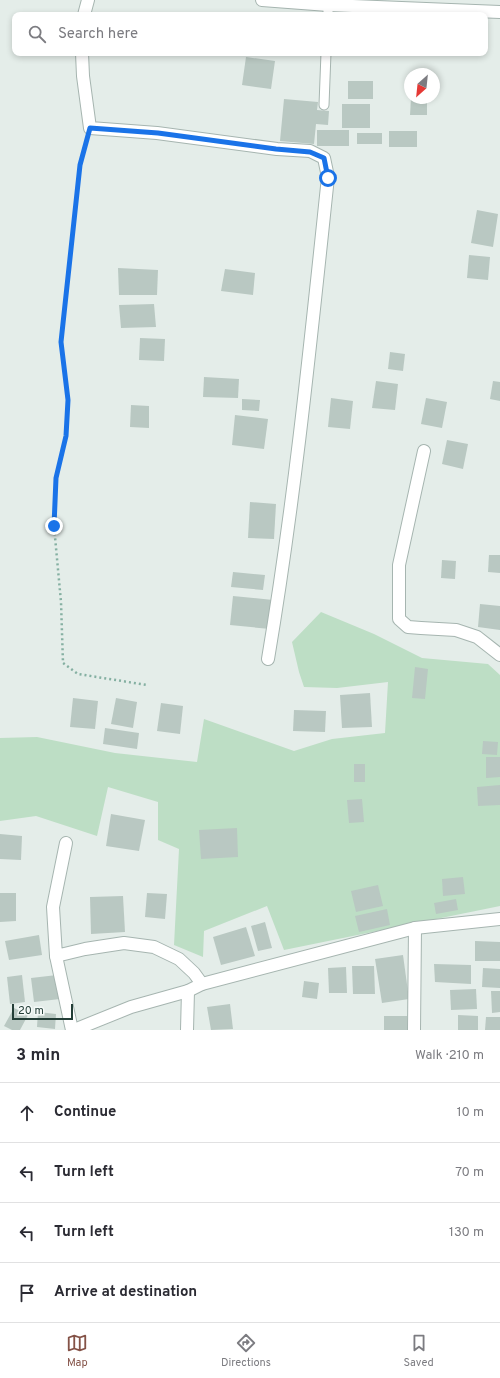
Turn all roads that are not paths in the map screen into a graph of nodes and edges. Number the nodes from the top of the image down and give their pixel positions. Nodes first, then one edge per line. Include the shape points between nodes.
1 (88, 0) edge
2 (262, 0) edge
3 (328, 10) edge
4 (85, 12) edge
5 (500, 12) edge
6 (82, 56) edge
7 (326, 56) edge
8 (324, 105) dead end
9 (424, 451) dead end
10 (500, 655) edge
11 (268, 659) dead end
12 (66, 843) dead end
13 (500, 919) edge
14 (415, 928) junction
15 (56, 956) junction
16 (202, 984) junction
17 (188, 991) junction
18 (73, 1030) edge
19 (188, 1030) edge
20 (414, 1030) edge

1 - 4 street
2 - 3 street
3 - 5 street
6 - 11 street via 90,128 158,133 310,152 324,158 328,178 308,369 282,578
7 - 8 lane
9 - 10 street via 399,565 399,619 408,626 456,630 477,637
12 - 15 street via 53,907
13 - 14 street
14 - 16 street
14 - 20 street
15 - 16 street via 124,943 154,946 179,959
15 - 18 street
16 - 17 street
17 - 18 street via 131,1007
17 - 19 street

